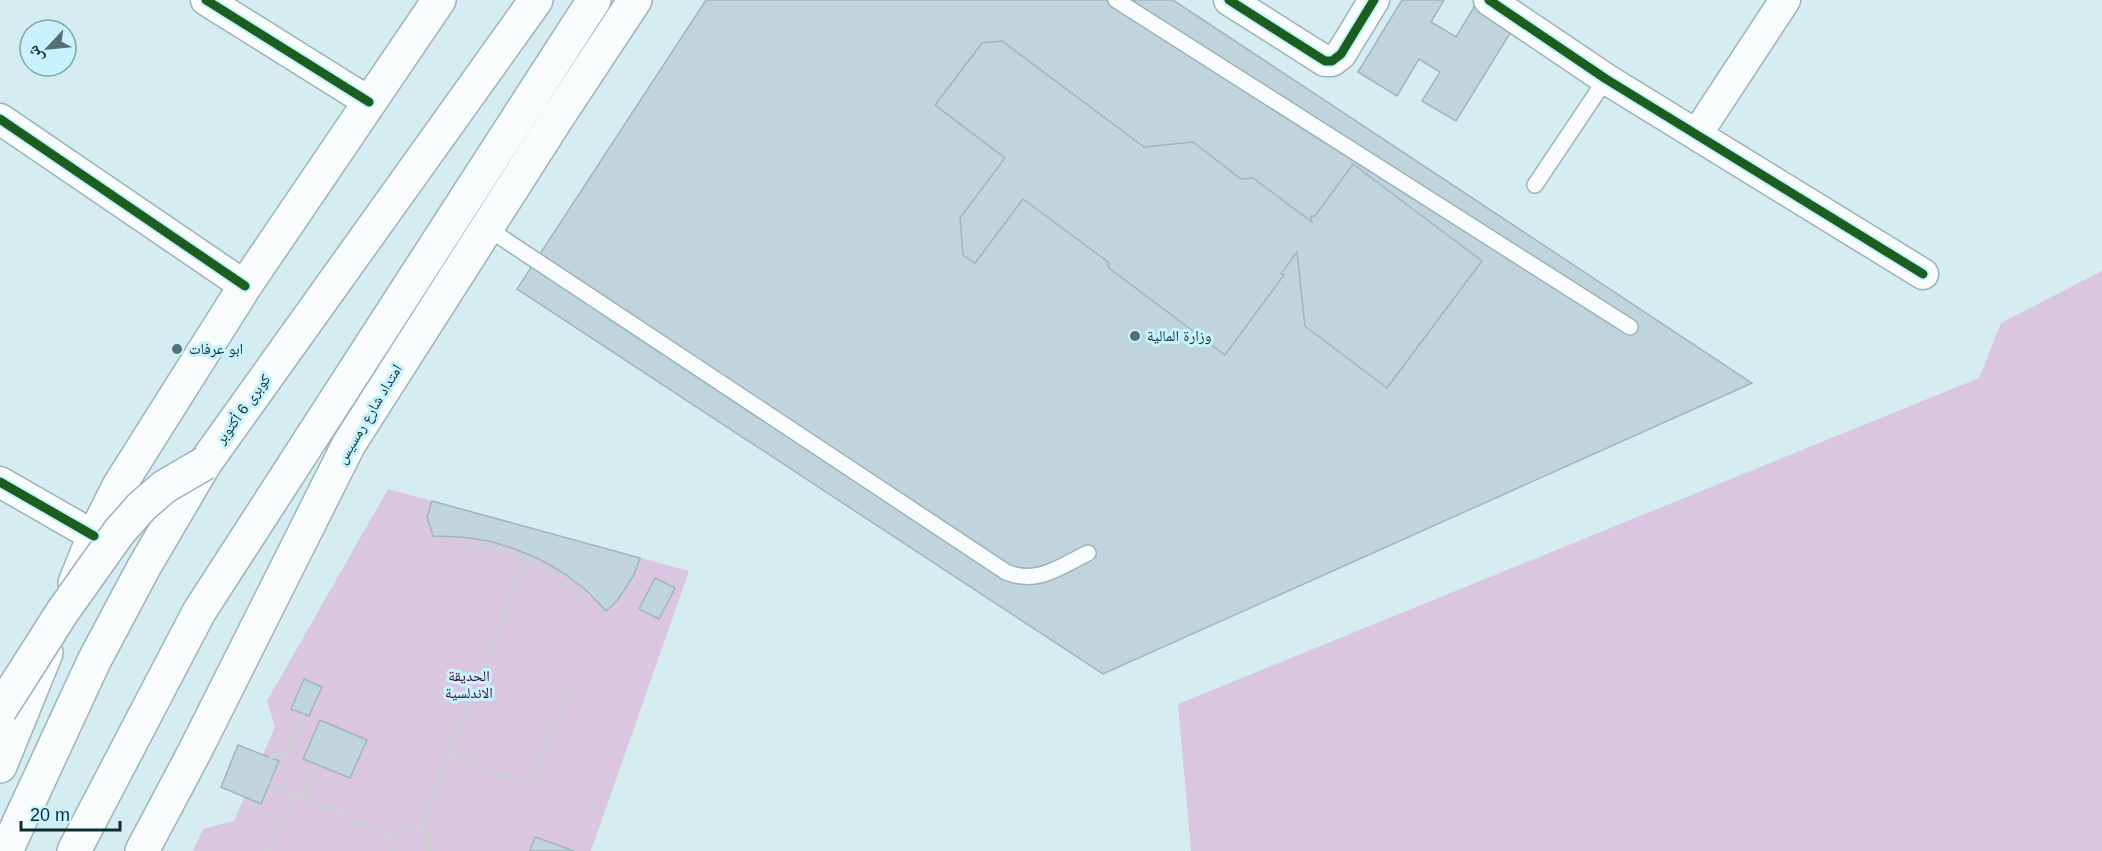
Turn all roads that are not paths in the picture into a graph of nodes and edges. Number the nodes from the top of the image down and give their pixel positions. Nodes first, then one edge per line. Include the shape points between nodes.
1 (206, 0) edge
2 (439, 0) edge
3 (536, 0) edge
4 (594, 0) edge
5 (635, 0) edge
6 (1116, 0) edge
7 (1374, 0) edge
8 (1489, 0) edge
9 (1785, 0) edge
10 (1238, 2) edge
11 (1606, 79) junction
12 (369, 102) junction
13 (0, 119) edge
14 (1697, 134) junction
15 (1535, 185) dead end
16 (487, 228) junction
17 (1923, 274) dead end
18 (245, 286) junction
19 (1630, 327) dead end
20 (205, 463) junction
21 (0, 482) edge
22 (94, 536) junction
23 (1088, 553) dead end
24 (0, 710) edge
25 (0, 766) edge
26 (6, 851) edge
27 (74, 851) edge
28 (142, 851) edge

1 - 12 street
2 - 12 main road
3 - 20 main road, كوبرى 6 أكتوبر
4 - 27 main road via 199,612
5 - 16 main road, امتداد شارع رمسيس
6 - 19 lane
7 - 10 street via 1341,54 1332,61 1325,61
8 - 11 street
9 - 14 street
11 - 14 street
11 - 15 lane
12 - 18 main road
13 - 18 street
14 - 17 street
16 - 23 lane via 1006,572 1019,578 1044,575
16 - 28 main road, امتداد شارع رمسيس via 349,444
18 - 22 main road via 119,486
20 - 24 main road, bridge via 164,487 119,532
20 - 26 main road, كوبرى 6 أكتوبر via 93,661
21 - 22 street
22 - 25 main road

